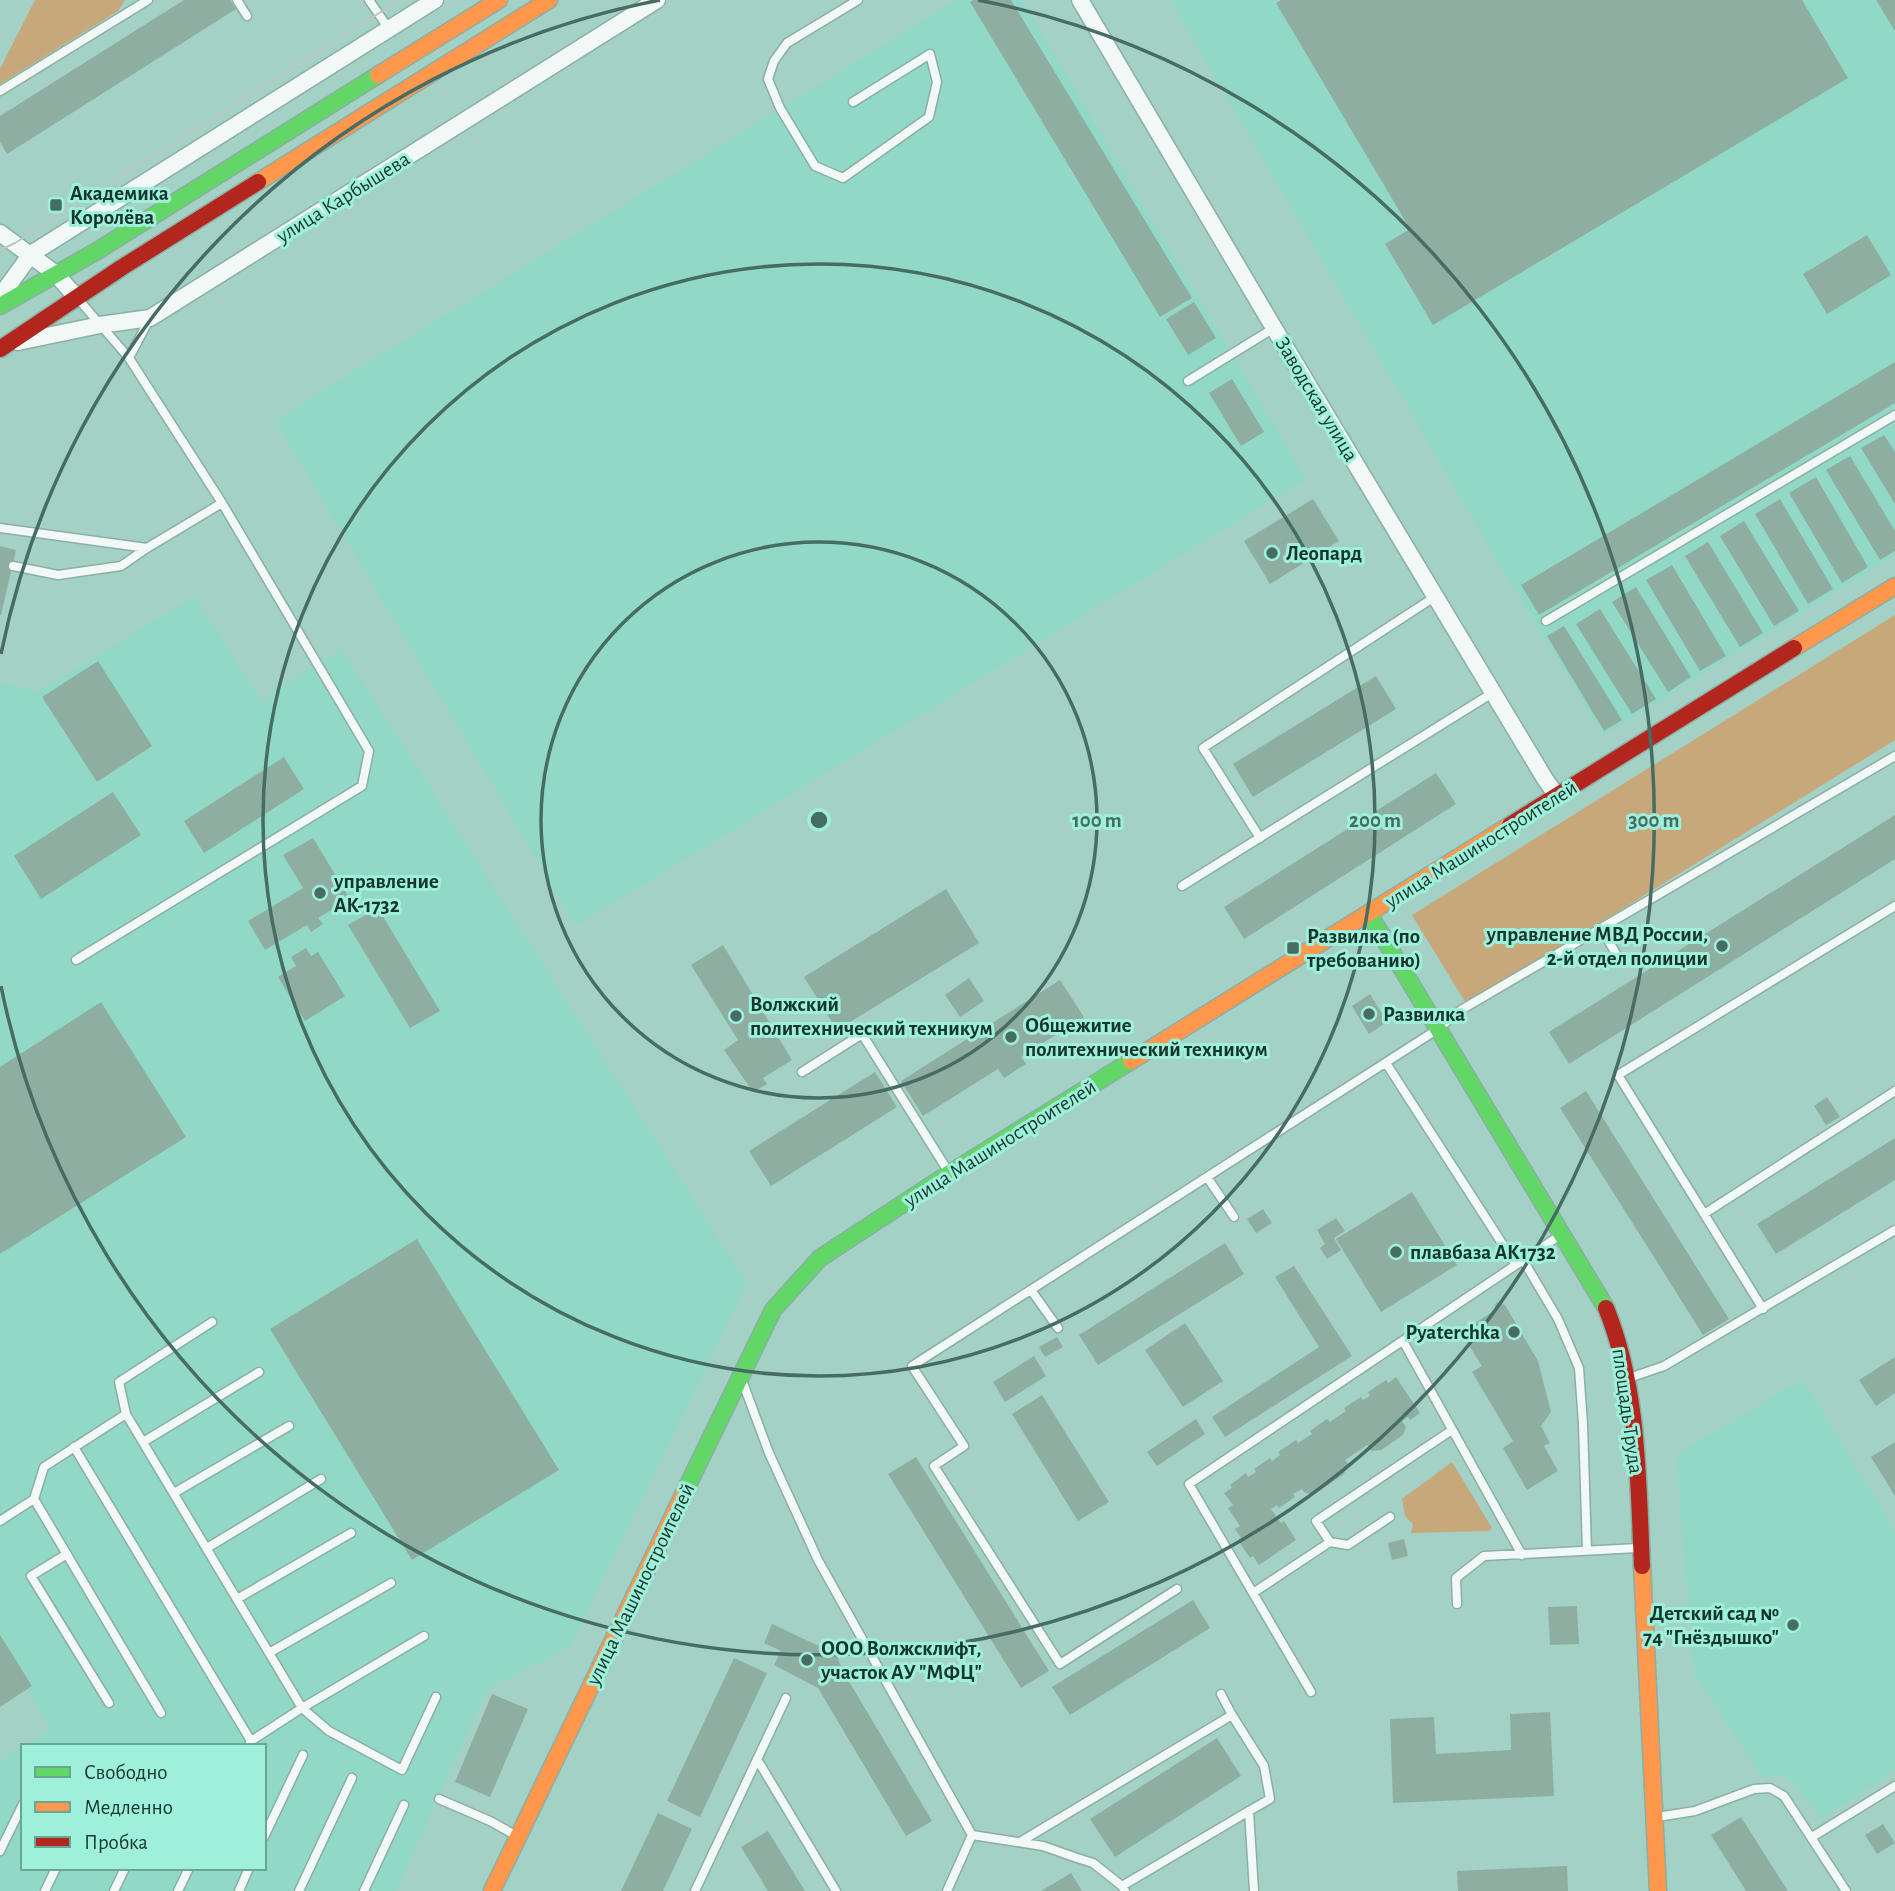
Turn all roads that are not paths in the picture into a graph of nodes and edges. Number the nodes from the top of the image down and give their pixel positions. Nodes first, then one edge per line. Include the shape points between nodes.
1 (136, 0) edge
2 (148, 0) edge
3 (237, 0) edge
4 (369, 0) edge
5 (436, 0) edge
6 (499, 0) edge
7 (549, 0) edge
8 (657, 0) edge
9 (858, 0) edge
10 (1080, 0) edge
11 (125, 13) junction
12 (247, 16) dead end
13 (388, 29) junction
14 (0, 91) edge
15 (853, 102) dead end
16 (0, 233) edge
17 (31, 254) junction
18 (56, 274) junction
19 (0, 297) edge
20 (77, 298) junction
21 (0, 306) edge
22 (150, 318) junction
23 (100, 325) junction
24 (1274, 328) junction
25 (4, 347) edge
26 (129, 358) junction
27 (1188, 381) dead end
28 (1895, 415) edge
29 (222, 503) junction
30 (0, 528) edge
31 (147, 548) junction
32 (13, 566) dead end
33 (1895, 586) edge
34 (1436, 596) junction
35 (1546, 621) dead end
36 (1494, 692) junction
37 (1895, 756) edge
38 (1557, 796) junction
39 (1260, 838) junction
40 (1182, 886) dead end
41 (1895, 906) edge
42 (1369, 914) junction
43 (1602, 929) junction
44 (76, 960) dead end
45 (1620, 961) dead end
46 (1438, 1029) junction
47 (1386, 1063) junction
48 (802, 1072) dead end
49 (1895, 1091) edge
50 (950, 1173) junction
51 (1207, 1177) junction
52 (1704, 1214) junction
53 (1234, 1217) dead end
54 (1895, 1230) edge
55 (1562, 1234) junction
56 (1520, 1263) junction
57 (1031, 1290) junction
58 (1763, 1309) junction
59 (212, 1322) dead end
60 (1058, 1328) dead end
61 (1403, 1341) junction
62 (259, 1372) dead end
63 (740, 1377) junction
64 (1628, 1378) junction
65 (126, 1414) junction
66 (289, 1426) dead end
67 (1452, 1430) junction
68 (143, 1442) junction
69 (74, 1447) junction
70 (321, 1479) dead end
71 (174, 1493) junction
72 (34, 1499) junction
73 (1390, 1517) dead end
74 (0, 1521) edge
75 (351, 1533) dead end
76 (1330, 1542) junction
77 (207, 1548) junction
78 (1641, 1548) junction
79 (1587, 1551) junction
80 (67, 1554) junction
81 (1522, 1555) junction
82 (391, 1583) dead end
83 (1178, 1589) dead end
84 (1253, 1593) junction
85 (237, 1599) junction
86 (1457, 1604) dead end
87 (424, 1636) dead end
88 (269, 1653) junction
89 (1311, 1692) dead end
90 (1221, 1694) dead end
91 (436, 1697) dead end
92 (786, 1698) dead end
93 (109, 1703) dead end
94 (302, 1708) junction
95 (161, 1713) dead end
96 (1232, 1715) junction
97 (250, 1743) edge
98 (303, 1755) dead end
99 (757, 1759) junction
100 (352, 1778) dead end
101 (1895, 1786) edge
102 (439, 1799) dead end
103 (404, 1805) dead end
104 (21, 1808) edge
105 (1249, 1811) junction
106 (1654, 1817) junction
107 (266, 1833) edge
108 (972, 1835) junction
109 (518, 1836) junction
110 (1812, 1837) junction
111 (1020, 1842) junction
112 (0, 1851) edge
113 (55, 1870) edge
114 (124, 1870) edge
115 (189, 1870) edge
116 (248, 1870) edge
117 (1123, 1888) edge
118 (45, 1891) edge
119 (114, 1891) edge
120 (178, 1891) edge
121 (239, 1891) edge
122 (299, 1891) edge
123 (363, 1891) edge
124 (492, 1891) edge
125 (695, 1891) edge
126 (836, 1891) edge
127 (947, 1891) edge
128 (1254, 1891) edge
129 (1658, 1891) edge
130 (1846, 1891) edge

1 - 11 lane
2 - 11 lane
3 - 12 lane
4 - 13 lane
5 - 13 street
6 - 18 street
7 - 20 street, улица Карбышева
8 - 22 street, улица Карбышева
9 - 15 lane via 787,43 768,79 814,166 843,178 929,117 937,82 930,54
10 - 24 street, Заводская улица
11 - 14 lane
13 - 17 street
16 - 17 street
17 - 18 street
17 - 19 street
18 - 20 street
18 - 21 street
20 - 23 lane
20 - 25 street, улица Карбышева
22 - 23 street, улица Карбышева
22 - 26 lane
23 - 25 street, улица Карбышева
23 - 26 lane
24 - 27 lane
24 - 34 street, Заводская улица
26 - 29 lane
28 - 35 lane
29 - 31 lane
29 - 44 lane via 369,751 362,786
30 - 31 lane
31 - 32 lane via 121,566 58,575
33 - 38 street, улица Машиностроителей
34 - 36 street, Заводская улица
34 - 39 lane via 1203,748
36 - 38 street, Заводская улица
36 - 39 lane
37 - 43 lane
38 - 42 street, улица Машиностроителей
39 - 40 lane
41 - 52 lane via 1618,1075
42 - 46 street, площадь Труда
42 - 50 street, улица Машиностроителей
43 - 45 lane
43 - 46 lane via 1461,1010
46 - 47 lane
46 - 55 street, площадь Труда
47 - 51 lane
47 - 56 lane
48 - 50 lane via 862,1034
49 - 52 lane
50 - 63 street, улица Машиностроителей via 820,1258 773,1310
51 - 53 lane
51 - 57 lane
52 - 58 lane
54 - 58 lane
55 - 56 lane
55 - 64 street, площадь Труда via 1605,1305
56 - 61 lane
56 - 79 lane via 1558,1319 1579,1368
57 - 60 lane
57 - 83 lane via 912,1366 964,1446 934,1466 1060,1664
58 - 64 lane via 1664,1366
59 - 65 lane via 119,1382
61 - 67 lane
61 - 84 lane via 1189,1484
62 - 68 lane
63 - 108 lane via 818,1560
63 - 109 street, улица Машиностроителей
64 - 78 street, площадь Труда
65 - 68 lane
65 - 69 lane
66 - 71 lane
67 - 76 lane via 1316,1521
67 - 81 lane
68 - 71 lane
69 - 72 lane via 44,1467
69 - 97 lane
70 - 77 lane
71 - 77 lane
72 - 74 lane
72 - 80 lane
73 - 76 lane via 1348,1545
75 - 85 lane
76 - 84 lane
77 - 85 lane
78 - 79 lane
78 - 106 street, площадь Труда
79 - 81 lane
80 - 93 lane via 31,1576
80 - 95 lane
81 - 86 lane via 1484,1556 1456,1578
82 - 88 lane
84 - 89 lane
85 - 88 lane
87 - 94 lane
88 - 94 lane
90 - 96 lane
91 - 94 lane via 402,1770 329,1731
92 - 99 lane
94 - 97 lane
96 - 105 lane via 1264,1766 1270,1799
96 - 111 lane
98 - 107 lane
99 - 125 lane
99 - 126 lane
100 - 122 lane
101 - 110 lane
102 - 109 lane
103 - 123 lane
104 - 112 lane
105 - 117 lane
105 - 128 lane
106 - 110 lane via 1695,1811 1770,1788 1784,1796
106 - 129 street, площадь Труда
108 - 111 lane
108 - 127 lane
109 - 124 street, улица Машиностроителей
110 - 130 lane
111 - 117 lane via 1093,1863
113 - 118 lane
114 - 119 lane
115 - 120 lane
116 - 121 lane

